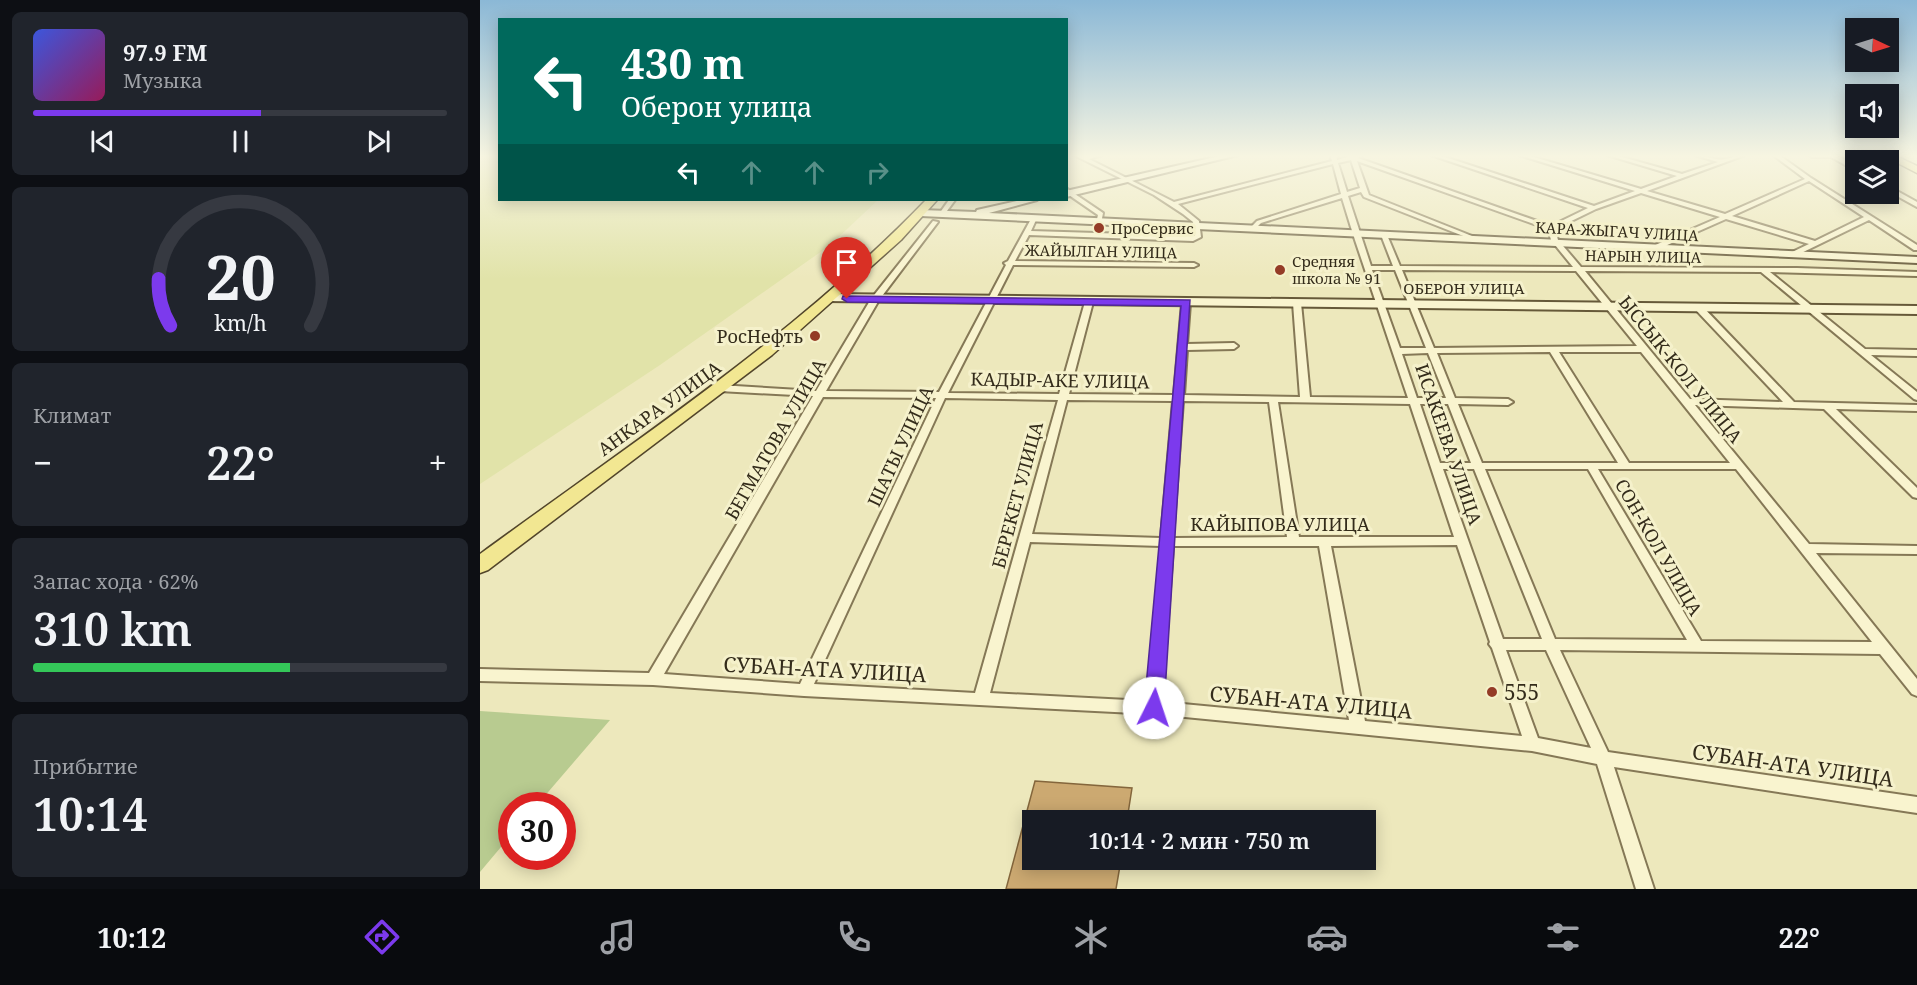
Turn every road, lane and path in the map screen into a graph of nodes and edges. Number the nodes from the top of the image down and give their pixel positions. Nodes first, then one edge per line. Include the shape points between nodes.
1 (1075, 196) edge
2 (1158, 196) edge
3 (1198, 196) edge
4 (1340, 196) edge
5 (1345, 196) edge
6 (1369, 196) edge
7 (1463, 196) edge
8 (1559, 196) edge
9 (1624, 196) edge
10 (1656, 196) edge
11 (1770, 196) edge
12 (1836, 196) edge
13 (1902, 196) edge
14 (932, 201) edge
15 (951, 201) edge
16 (1027, 201) edge
17 (1041, 201) edge
18 (1172, 204) junction
19 (1917, 205) edge
20 (1594, 208) junction
21 (961, 215) junction
22 (983, 215) junction
23 (933, 216) junction
24 (1724, 217) junction
25 (1870, 218) junction
26 (1033, 220) junction
27 (1099, 223) junction
28 (1197, 227) junction
29 (1551, 228) junction
30 (1251, 230) junction
31 (1026, 233) junction
32 (1356, 234) junction
33 (1384, 235) junction
34 (1478, 240) junction
35 (1558, 243) junction
36 (1816, 244) junction
37 (1656, 248) junction
38 (1917, 248) edge
39 (1793, 255) junction
40 (1917, 260) edge
41 (1008, 263) junction
42 (1194, 266) dead end
43 (1368, 268) junction
44 (1398, 268) junction
45 (1579, 268) junction
46 (1764, 271) junction
47 (1917, 274) edge
48 (830, 298) junction
49 (875, 299) junction
50 (989, 300) junction
51 (1089, 302) junction
52 (1186, 303) junction
53 (1297, 303) junction
54 (1380, 304) junction
55 (1411, 304) junction
56 (1609, 306) junction
57 (1698, 307) junction
58 (1809, 308) junction
59 (1917, 310) edge
60 (1234, 346) dead end
61 (1183, 347) junction
62 (1644, 349) junction
63 (1430, 350) junction
64 (1552, 350) junction
65 (1398, 351) junction
66 (1863, 352) junction
67 (1917, 353) edge
68 (719, 388) junction
69 (820, 394) junction
70 (942, 395) junction
71 (1063, 397) junction
72 (1917, 397) edge
73 (1179, 398) junction
74 (1273, 399) junction
75 (1305, 399) junction
76 (1415, 400) junction
77 (1451, 400) junction
78 (1508, 402) dead end
79 (1687, 402) junction
80 (1790, 403) junction
81 (1826, 405) junction
82 (1917, 408) edge
83 (1437, 466) junction
84 (1478, 466) junction
85 (1591, 466) junction
86 (1626, 466) junction
87 (1738, 466) junction
88 (1917, 494) edge
89 (1024, 538) junction
90 (1294, 541) junction
91 (1463, 541) junction
92 (1167, 542) junction
93 (1324, 542) junction
94 (1806, 548) junction
95 (1917, 550) edge
96 (480, 565) edge
97 (1496, 644) junction
98 (1551, 645) junction
99 (1696, 646) junction
100 (1884, 648) junction
101 (480, 675) edge
102 (653, 680) junction
103 (804, 690) junction
104 (1917, 690) edge
105 (981, 699) junction
106 (1154, 708) junction
107 (1358, 727) junction
108 (1532, 744) junction
109 (1603, 758) junction
110 (1917, 804) edge
111 (1645, 889) edge

1 - 27 street via 1101,214
2 - 18 street
3 - 18 street
4 - 30 street via 1260,222
5 - 32 street, ИСАКЕЕВА УЛИЦА
6 - 34 street
7 - 29 street
8 - 20 street
9 - 20 street
10 - 24 street
11 - 24 street
12 - 25 street
13 - 19 street
14 - 23 main road, АНКАРА УЛИЦА
15 - 23 street, БЕГМАТОВА УЛИЦА
16 - 21 street
17 - 22 street
18 - 28 street via 1190,214
20 - 29 street
21 - 22 street, КАРА-ЖЫГАЧ УЛИЦА
21 - 23 street, КАРА-ЖЫГАЧ УЛИЦА
22 - 26 street, КАРА-ЖЫГАЧ УЛИЦА
23 - 48 main road, АНКАРА УЛИЦА
23 - 49 street, БЕГМАТОВА УЛИЦА
24 - 36 street
24 - 37 street
25 - 36 street
25 - 38 street
26 - 27 street, КАРА-ЖЫГАЧ УЛИЦА
26 - 31 street, ШАТЫ УЛИЦА
27 - 28 street, КАРА-ЖЫГАЧ УЛИЦА
28 - 30 street, КАРА-ЖЫГАЧ УЛИЦА
28 - 31 street via 1198,237 1193,239
29 - 35 street, ЫССЫК-КОЛ УЛИЦА
30 - 32 street, КАРА-ЖЫГАЧ УЛИЦА
31 - 41 street, ШАТЫ УЛИЦА
32 - 33 street, КАРА-ЖЫГАЧ УЛИЦА
32 - 43 street, ИСАКЕЕВА УЛИЦА
33 - 34 street, КАРА-ЖЫГАЧ УЛИЦА
33 - 44 street, ИСАКЕЕВА УЛИЦА
34 - 35 street, КАРА-ЖЫГАЧ УЛИЦА
35 - 37 street, КАРА-ЖЫГАЧ УЛИЦА
35 - 45 street, ЫССЫК-КОЛ УЛИЦА
36 - 39 street
37 - 39 street, КАРА-ЖЫГАЧ УЛИЦА
39 - 40 street, КАРА-ЖЫГАЧ УЛИЦА
41 - 42 street, ЖАЙЫЛГАН УЛИЦА
41 - 50 street, ШАТЫ УЛИЦА
43 - 44 street, НАРЫН УЛИЦА
43 - 54 street, ИСАКЕЕВА УЛИЦА
44 - 45 street, НАРЫН УЛИЦА
44 - 55 street, ИСАКЕЕВА УЛИЦА
45 - 46 street, НАРЫН УЛИЦА
45 - 56 street, ЫССЫК-КОЛ УЛИЦА
46 - 47 street, НАРЫН УЛИЦА
46 - 58 street
48 - 49 street, ОБЕРОН УЛИЦА
48 - 68 main road, АНКАРА УЛИЦА
49 - 50 street, ОБЕРОН УЛИЦА
49 - 69 street, БЕГМАТОВА УЛИЦА
50 - 51 street, ОБЕРОН УЛИЦА
50 - 70 street, ШАТЫ УЛИЦА
51 - 52 street, ОБЕРОН УЛИЦА
51 - 71 street, БЕРЕКЕТ УЛИЦА
52 - 53 street, ОБЕРОН УЛИЦА
52 - 61 street
53 - 54 street, ОБЕРОН УЛИЦА
53 - 75 street
54 - 55 street, ОБЕРОН УЛИЦА
54 - 65 street, ИСАКЕЕВА УЛИЦА
55 - 56 street, ОБЕРОН УЛИЦА
55 - 63 street, ИСАКЕЕВА УЛИЦА
56 - 57 street, ОБЕРОН УЛИЦА
56 - 62 street, ЫССЫК-КОЛ УЛИЦА
57 - 58 street, ОБЕРОН УЛИЦА
57 - 80 street
58 - 59 street, ОБЕРОН УЛИЦА
58 - 66 street
60 - 61 street
61 - 73 street
62 - 64 street
62 - 79 street, ЫССЫК-КОЛ УЛИЦА
63 - 64 street
63 - 65 street
63 - 77 street, ИСАКЕЕВА УЛИЦА
64 - 86 street, СОН-КОЛ УЛИЦА
65 - 76 street, ИСАКЕЕВА УЛИЦА
66 - 67 street
66 - 72 street
68 - 69 street, КАДЫР-АКЕ УЛИЦА
68 - 96 main road, АНКАРА УЛИЦА
69 - 70 street, КАДЫР-АКЕ УЛИЦА
69 - 102 street, БЕГМАТОВА УЛИЦА
70 - 71 street, КАДЫР-АКЕ УЛИЦА
70 - 103 street, ШАТЫ УЛИЦА
71 - 73 street, КАДЫР-АКЕ УЛИЦА
71 - 89 street, БЕРЕКЕТ УЛИЦА
73 - 74 street, КАДЫР-АКЕ УЛИЦА
73 - 92 street
74 - 75 street, КАДЫР-АКЕ УЛИЦА
74 - 90 street
75 - 76 street, КАДЫР-АКЕ УЛИЦА
76 - 77 street, КАДЫР-АКЕ УЛИЦА
76 - 83 street, ИСАКЕЕВА УЛИЦА
77 - 78 street, КАДЫР-АКЕ УЛИЦА
77 - 84 street, ИСАКЕЕВА УЛИЦА
79 - 80 street
79 - 87 street, ЫССЫК-КОЛ УЛИЦА
80 - 81 street
81 - 82 street
81 - 88 street
83 - 84 street, СОН-КОЛ УЛИЦА
83 - 91 street, ИСАКЕЕВА УЛИЦА
84 - 85 street, СОН-КОЛ УЛИЦА
84 - 98 street, ИСАКЕЕВА УЛИЦА
85 - 86 street, СОН-КОЛ УЛИЦА
85 - 99 street, СОН-КОЛ УЛИЦА
86 - 87 street, СОН-КОЛ УЛИЦА
87 - 94 street, ЫССЫК-КОЛ УЛИЦА
89 - 92 street, КАЙЫПОВА УЛИЦА
89 - 105 street, БЕРЕКЕТ УЛИЦА
90 - 92 street, КАЙЫПОВА УЛИЦА
90 - 93 street, КАЙЫПОВА УЛИЦА
91 - 93 street, КАЙЫПОВА УЛИЦА
91 - 97 street, ИСАКЕЕВА УЛИЦА
92 - 106 street
93 - 107 street
94 - 95 street
94 - 100 street, ЫССЫК-КОЛ УЛИЦА
97 - 98 street, СОН-КОЛ УЛИЦА
97 - 108 street, ИСАКЕЕВА УЛИЦА
98 - 99 street, СОН-КОЛ УЛИЦА
98 - 109 street, ИСАКЕЕВА УЛИЦА
99 - 100 street, СОН-КОЛ УЛИЦА
100 - 104 street, ЫССЫК-КОЛ УЛИЦА
101 - 102 street, СУБАН-АТА УЛИЦА
102 - 103 street, СУБАН-АТА УЛИЦА
103 - 105 street, СУБАН-АТА УЛИЦА
105 - 106 street, СУБАН-АТА УЛИЦА
106 - 107 street, СУБАН-АТА УЛИЦА
107 - 108 street, СУБАН-АТА УЛИЦА
108 - 109 street, СУБАН-АТА УЛИЦА
109 - 110 street, СУБАН-АТА УЛИЦА
109 - 111 street, ИСАКЕЕВА УЛИЦА

